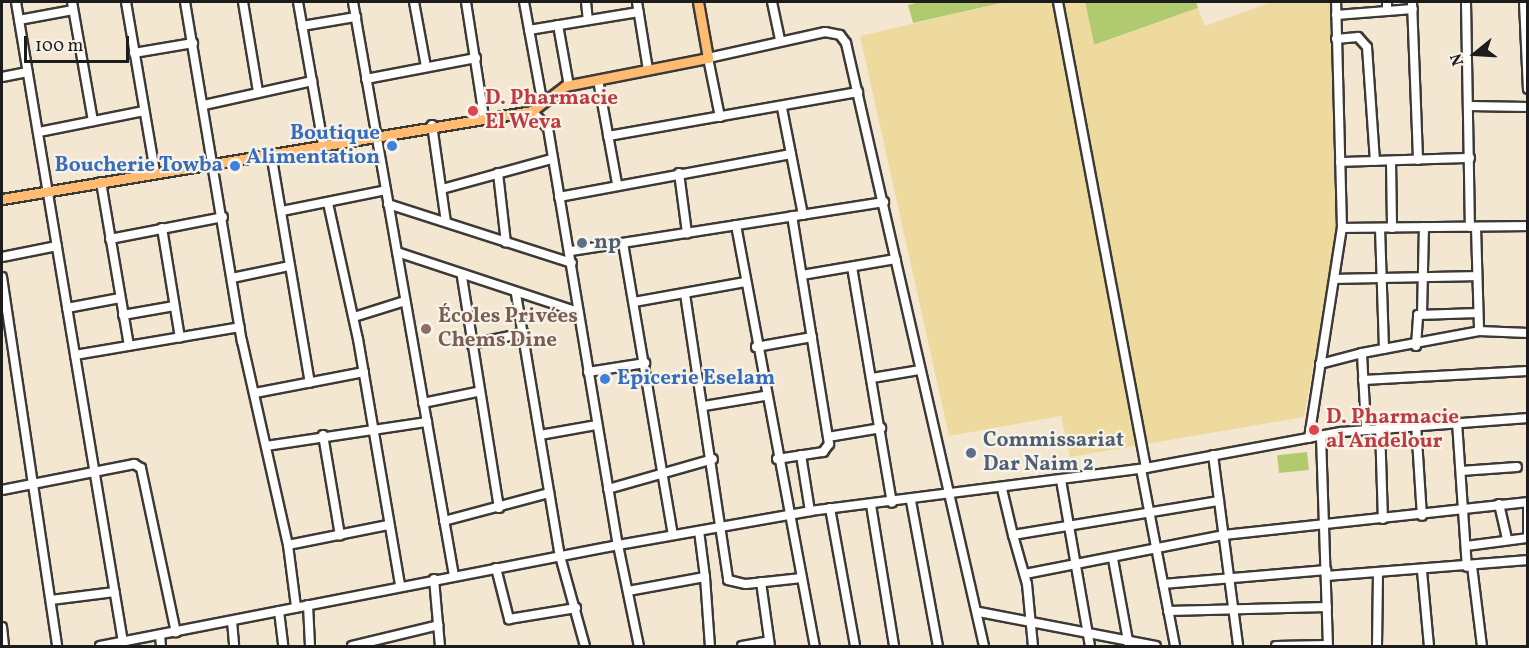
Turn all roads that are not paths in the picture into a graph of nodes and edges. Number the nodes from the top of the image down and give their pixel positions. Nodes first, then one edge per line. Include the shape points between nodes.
1 (16, 2) edge
2 (126, 2) edge
3 (186, 2) edge
4 (243, 2) edge
5 (298, 2) edge
6 (353, 2) edge
7 (414, 2) edge
8 (466, 2) edge
9 (524, 2) edge
10 (586, 2) edge
11 (637, 2) edge
12 (698, 2) edge
13 (772, 2) edge
14 (1058, 2) edge
15 (1336, 2) edge
16 (1388, 2) edge
17 (1466, 2) edge
18 (1524, 2) edge
19 (1413, 5) edge
20 (73, 6) edge
21 (1388, 11) junction
22 (639, 12) junction
23 (1336, 15) junction
24 (1526, 16) edge
25 (356, 17) junction
26 (19, 20) junction
27 (588, 20) junction
28 (558, 25) junction
29 (302, 26) junction
30 (529, 30) junction
31 (1336, 39) junction
32 (780, 41) junction
33 (193, 43) junction
34 (134, 53) junction
35 (476, 58) junction
36 (708, 58) junction
37 (426, 67) junction
38 (648, 70) junction
39 (28, 72) junction
40 (2, 77) edge
41 (366, 79) junction
42 (598, 80) junction
43 (312, 81) junction
44 (569, 86) junction
45 (1527, 89) edge
46 (258, 92) junction
47 (858, 92) junction
48 (542, 100) junction
49 (204, 105) junction
50 (1469, 106) junction
51 (1527, 107) edge
52 (782, 108) junction
53 (144, 111) junction
54 (532, 111) junction
55 (484, 117) junction
56 (720, 117) junction
57 (93, 121) junction
58 (432, 125) junction
59 (39, 132) junction
60 (376, 135) junction
61 (608, 136) junction
62 (323, 144) junction
63 (272, 153) junction
64 (791, 154) junction
65 (1470, 158) junction
66 (552, 159) junction
67 (1418, 160) junction
68 (1375, 161) junction
69 (1391, 161) junction
70 (214, 162) junction
71 (1340, 162) junction
72 (156, 172) junction
73 (498, 173) junction
74 (679, 173) junction
75 (101, 182) junction
76 (617, 184) junction
77 (442, 189) junction
78 (48, 190) junction
79 (386, 190) junction
80 (559, 197) junction
81 (2, 199) edge
82 (884, 202) junction
83 (328, 203) junction
84 (388, 204) junction
85 (282, 211) junction
86 (803, 215) junction
87 (792, 216) junction
88 (223, 217) junction
89 (446, 222) junction
90 (736, 225) junction
91 (1527, 226) edge
92 (1424, 227) junction
93 (1473, 227) junction
94 (162, 228) junction
95 (1342, 228) junction
96 (1380, 228) junction
97 (1392, 228) junction
98 (687, 233) junction
99 (110, 239) junction
100 (506, 243) junction
101 (623, 243) junction
102 (57, 246) junction
103 (571, 251) junction
104 (397, 252) junction
105 (2, 257) edge
106 (896, 259) junction
107 (572, 263) junction
108 (289, 266) junction
109 (852, 267) junction
110 (802, 275) junction
111 (1477, 276) junction
112 (2, 277) edge
113 (462, 277) junction
114 (1423, 277) junction
115 (232, 278) junction
116 (1382, 278) junction
117 (1335, 279) junction
118 (745, 282) junction
119 (516, 294) junction
120 (685, 294) junction
121 (120, 298) junction
122 (405, 301) junction
123 (634, 302) junction
124 (174, 306) junction
125 (67, 308) junction
126 (578, 312) junction
127 (1478, 313) junction
128 (1422, 314) junction
129 (123, 315) junction
130 (354, 316) junction
131 (240, 327) junction
132 (1479, 331) junction
133 (524, 333) junction
134 (1527, 333) edge
135 (180, 338) junction
136 (812, 338) junction
137 (471, 344) junction
138 (129, 346) junction
139 (756, 346) junction
140 (1416, 346) junction
141 (1384, 350) junction
142 (1362, 353) junction
143 (75, 355) junction
144 (645, 363) junction
145 (1320, 364) junction
146 (920, 370) junction
147 (1527, 371) edge
148 (364, 372) junction
149 (588, 372) junction
150 (872, 378) junction
151 (1363, 380) junction
152 (310, 383) junction
153 (477, 392) junction
154 (255, 393) junction
155 (764, 396) junction
156 (423, 403) junction
157 (704, 406) junction
158 (1527, 418) edge
159 (427, 422) junction
160 (1457, 422) junction
161 (1416, 424) junction
162 (597, 425) junction
163 (1380, 426) junction
164 (375, 428) junction
165 (881, 428) junction
166 (1366, 428) junction
167 (323, 435) junction
168 (540, 435) junction
169 (828, 436) junction
170 (1321, 436) junction
171 (1309, 438) junction
172 (266, 446) junction
173 (1213, 455) junction
174 (801, 456) junction
175 (713, 459) junction
176 (777, 459) junction
177 (1517, 467) dead end
178 (1143, 468) junction
179 (1461, 471) junction
180 (95, 473) junction
181 (663, 476) junction
182 (1061, 480) junction
183 (34, 485) junction
184 (608, 489) junction
185 (1002, 489) junction
186 (2, 490) edge
187 (549, 493) junction
188 (949, 495) junction
189 (910, 501) junction
190 (1219, 501) junction
191 (1527, 502) edge
192 (892, 503) junction
193 (1499, 504) junction
194 (871, 505) junction
195 (500, 508) junction
196 (830, 508) junction
197 (810, 511) junction
198 (1463, 511) junction
199 (1149, 512) junction
200 (789, 516) junction
201 (1422, 516) junction
202 (1383, 519) junction
203 (444, 520) junction
204 (1324, 523) junction
205 (388, 525) junction
206 (1071, 525) junction
207 (724, 526) junction
208 (699, 531) junction
209 (673, 535) junction
210 (1013, 535) junction
211 (1224, 535) junction
212 (340, 536) junction
213 (1527, 536) edge
214 (1507, 540) junction
215 (288, 544) junction
216 (618, 545) junction
217 (1466, 546) junction
218 (1156, 550) junction
219 (560, 556) junction
220 (1113, 559) junction
221 (1527, 560) edge
222 (1076, 565) junction
223 (1469, 566) junction
224 (496, 568) junction
225 (1422, 571) junction
226 (1326, 573) junction
227 (1378, 573) junction
228 (1025, 574) junction
229 (454, 576) junction
230 (1229, 576) junction
231 (705, 577) junction
232 (802, 578) junction
233 (434, 579) junction
234 (761, 582) junction
235 (1163, 584) junction
236 (400, 585) junction
237 (628, 591) junction
238 (115, 592) junction
239 (51, 600) junction
240 (308, 605) junction
241 (1327, 607) junction
242 (296, 608) junction
243 (576, 608) junction
244 (1233, 609) junction
245 (1168, 610) junction
246 (279, 611) junction
247 (979, 612) junction
248 (232, 621) junction
249 (1029, 621) junction
250 (439, 625) junction
251 (2, 627) edge
252 (176, 632) junction
253 (1088, 634) junction
254 (160, 635) junction
255 (123, 642) junction
256 (143, 643) edge
257 (770, 644) edge
258 (1129, 644) edge
259 (4, 646) edge
260 (57, 646) edge
261 (100, 646) edge
262 (161, 646) edge
263 (234, 646) edge
264 (283, 646) edge
265 (310, 646) edge
266 (352, 646) edge
267 (440, 646) edge
268 (585, 646) edge
269 (639, 646) edge
270 (710, 646) edge
271 (742, 646) edge
272 (815, 646) edge
273 (855, 646) edge
274 (894, 646) edge
275 (938, 646) edge
276 (984, 646) edge
277 (1033, 646) edge
278 (1090, 646) edge
279 (1156, 646) edge
280 (1175, 646) edge
281 (1238, 646) edge
282 (1276, 646) edge
283 (1328, 646) edge
284 (1377, 646) edge
285 (1429, 646) edge
286 (1482, 646) edge

1 - 26 street
2 - 34 street
3 - 33 street
4 - 46 street
5 - 29 street
6 - 25 street
7 - 37 street
8 - 35 street
9 - 30 street
10 - 27 street
11 - 22 street
12 - 36 main road
13 - 32 street
14 - 178 street
15 - 23 street
16 - 21 street
17 - 50 street
18 - 24 street
19 - 21 street
19 - 67 street
20 - 26 street
20 - 57 street
21 - 23 street
22 - 27 street
22 - 38 street
23 - 31 street
24 - 45 street
25 - 29 street
25 - 41 street
26 - 39 street
27 - 28 street
28 - 30 street
28 - 44 street
29 - 43 street
30 - 48 street
31 - 68 street via 1358,37 1367,47
31 - 71 street
32 - 36 street
32 - 47 street via 825,32 840,35
33 - 34 street
33 - 49 street
34 - 53 street
35 - 37 street
35 - 55 street
36 - 38 main road
36 - 56 street
37 - 41 street
38 - 42 main road
39 - 40 street
39 - 59 street
41 - 60 street
42 - 44 main road
42 - 61 street
43 - 46 street
43 - 62 street
44 - 48 main road
46 - 49 street
47 - 52 street
47 - 82 street
48 - 54 main road
49 - 70 street
50 - 51 street
50 - 65 street
52 - 56 street
52 - 64 street
53 - 57 street
53 - 72 street
54 - 55 main road
54 - 66 street via 548,128
55 - 58 main road
56 - 61 street
57 - 59 street
58 - 60 main road
58 - 77 street
59 - 78 street
60 - 62 main road
60 - 79 street
61 - 76 street
62 - 63 main road
63 - 70 main road
63 - 85 street
64 - 74 street
64 - 86 street
65 - 67 street
65 - 93 street
66 - 73 street
66 - 80 street
67 - 69 street
68 - 69 street
68 - 71 street
69 - 97 street
70 - 72 main road
70 - 88 street
71 - 95 street
72 - 75 main road
73 - 77 street
73 - 100 street
74 - 76 street
74 - 98 street
75 - 78 main road
75 - 99 street
76 - 80 street
77 - 89 street
78 - 81 main road
78 - 102 street
79 - 83 street
79 - 84 street
80 - 103 street
82 - 86 street
82 - 106 street
83 - 85 street
83 - 130 street
84 - 89 street
84 - 104 street
85 - 108 street
86 - 87 street
87 - 90 street
87 - 110 street
88 - 94 street
88 - 115 street
89 - 100 street
90 - 98 street
90 - 118 street
91 - 93 street
92 - 93 street
92 - 97 street
92 - 114 street
93 - 111 street
94 - 99 street
94 - 124 street
95 - 96 street
95 - 117 street
96 - 97 street
96 - 116 street
98 - 101 street
99 - 121 street
100 - 107 street
101 - 103 street
101 - 123 street
102 - 105 street
102 - 125 street
103 - 107 street
104 - 113 street
104 - 122 street
106 - 109 street
106 - 146 street
107 - 126 street
108 - 115 street
108 - 152 street
109 - 110 street
109 - 150 street
110 - 136 street
111 - 114 street
111 - 127 street
112 - 183 street
113 - 119 street
113 - 137 street
114 - 116 street
114 - 128 street
115 - 131 street
116 - 117 street
116 - 141 street
117 - 145 street
118 - 120 street
118 - 139 street
119 - 126 street
119 - 133 street
120 - 123 street
120 - 157 street
121 - 125 street
121 - 129 street
122 - 130 street
122 - 156 street
123 - 144 street
124 - 129 street
124 - 135 street
125 - 143 street
126 - 149 street
127 - 128 street
127 - 132 street
128 - 140 street via 1414,320
129 - 138 street
130 - 148 street
131 - 135 street
131 - 154 street
132 - 134 street
132 - 140 street
133 - 137 street
133 - 168 street
135 - 138 street
136 - 139 street
136 - 169 street
137 - 153 street
138 - 143 street
139 - 155 street
140 - 141 street
141 - 142 street
142 - 145 street
142 - 151 street
143 - 180 street
144 - 149 street
144 - 181 street
145 - 171 street
146 - 150 street
146 - 188 street
147 - 151 street
148 - 152 street
148 - 164 street
149 - 162 street
150 - 165 street
151 - 166 street
152 - 154 street
153 - 156 street
153 - 195 street
154 - 172 street
155 - 157 street
155 - 176 street
156 - 159 street
157 - 175 street
158 - 160 street
159 - 164 street
159 - 203 street
160 - 161 street
160 - 179 street
161 - 163 street
161 - 201 street
162 - 168 street
162 - 184 street
163 - 166 street
163 - 202 street
164 - 167 street
164 - 205 street
165 - 169 street
165 - 192 street
166 - 170 street
167 - 172 street
167 - 212 street
168 - 187 street
169 - 174 street via 827,450
170 - 171 street
170 - 204 street
171 - 173 street
172 - 215 street
173 - 178 street
173 - 190 street
174 - 176 street
174 - 197 street
175 - 181 street
175 - 207 street
176 - 200 street
177 - 179 street
178 - 182 street
178 - 199 street
179 - 198 street
180 - 183 street
180 - 238 street
180 - 252 street via 134,464 145,475
181 - 184 street
181 - 209 street
182 - 185 street
182 - 206 street
183 - 186 street
183 - 239 street
184 - 216 street
185 - 188 street
185 - 210 street
187 - 195 street
187 - 219 street
188 - 189 street
188 - 247 street
189 - 192 street
189 - 275 street
190 - 199 street
190 - 211 street
191 - 193 street
191 - 213 street
192 - 194 street
193 - 198 street
193 - 214 street
194 - 196 street
194 - 274 street
195 - 203 street
196 - 197 street
196 - 273 street
197 - 200 street
198 - 201 street
198 - 217 street
199 - 206 street
199 - 218 street
200 - 207 street
200 - 232 street
201 - 202 street
202 - 204 street
203 - 229 street
204 - 211 street
204 - 226 street
205 - 212 street
205 - 236 street
206 - 210 street
206 - 222 street
207 - 208 street
207 - 234 street via 728,580
208 - 209 street
208 - 231 street
209 - 216 street
210 - 228 street
211 - 218 street
211 - 230 street
212 - 215 street
213 - 214 street
214 - 217 street
215 - 242 street
216 - 219 street
216 - 237 street
217 - 223 street
218 - 220 street
218 - 235 street
219 - 224 street
219 - 243 street
220 - 222 street
220 - 258 street
221 - 223 street
222 - 228 street
222 - 253 street
223 - 225 street
223 - 286 street
224 - 229 street
224 - 243 street via 508,619
225 - 227 street
225 - 285 street
226 - 227 street
226 - 230 street
226 - 241 street
227 - 284 street
228 - 249 street
229 - 233 street
230 - 235 street
230 - 244 street
231 - 237 street
231 - 270 street
232 - 234 street
232 - 272 street
233 - 236 street
233 - 250 street
234 - 257 street
235 - 245 street
236 - 240 street
237 - 269 street
238 - 239 street
238 - 255 street
239 - 260 street
240 - 242 street
240 - 265 street
241 - 244 street
241 - 283 street
242 - 246 street
243 - 268 street
244 - 245 street
244 - 281 street
245 - 280 street
246 - 248 street
246 - 264 street
247 - 249 street
247 - 276 street
248 - 252 street
248 - 263 street
249 - 253 street
249 - 277 street
250 - 266 street
250 - 267 street
251 - 259 street
252 - 254 street
253 - 258 street
253 - 278 street
254 - 256 street
254 - 262 street
255 - 256 street
255 - 261 street
257 - 271 street
258 - 279 street
282 - 283 street

